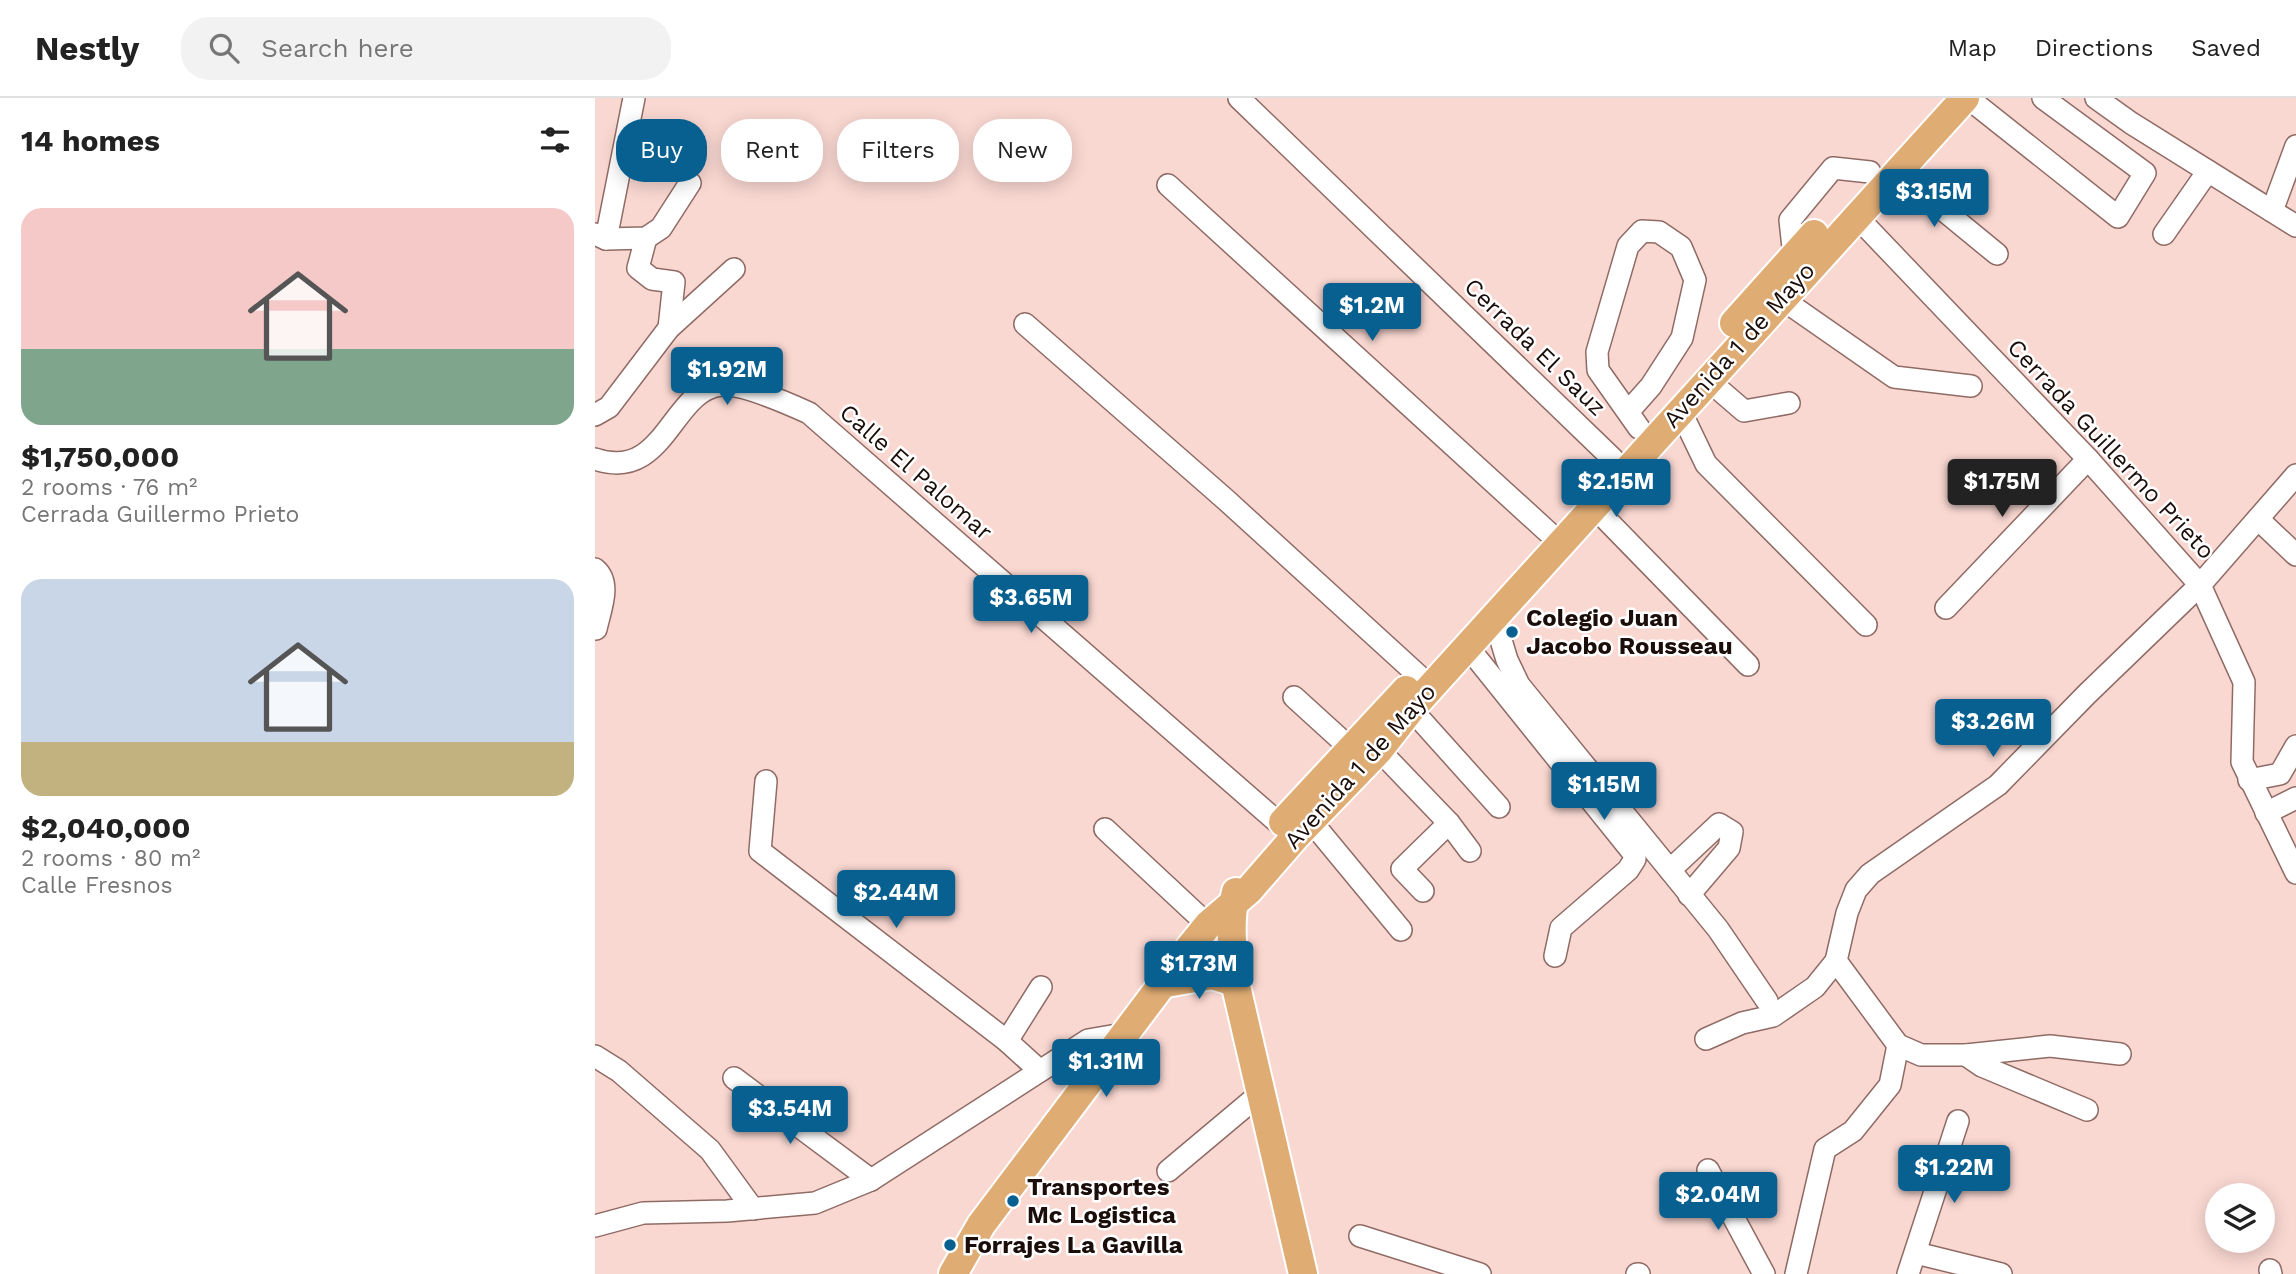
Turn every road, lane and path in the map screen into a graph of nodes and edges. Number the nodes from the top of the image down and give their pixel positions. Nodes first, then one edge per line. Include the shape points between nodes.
1 (634, 98) edge
2 (1239, 98) edge
3 (1940, 98) edge
4 (1967, 98) edge
5 (2043, 98) edge
6 (2096, 98) edge
7 (2296, 146) edge
8 (2208, 171) junction
9 (1884, 172) junction
10 (690, 183) dead end
11 (1167, 185) dead end
12 (2272, 211) junction
13 (1856, 216) junction
14 (2296, 226) edge
15 (2164, 234) dead end
16 (601, 236) edge
17 (646, 238) junction
18 (1997, 254) dead end
19 (734, 269) dead end
20 (1782, 299) junction
21 (1025, 324) dead end
22 (669, 328) junction
23 (1708, 380) junction
24 (1971, 386) dead end
25 (1789, 403) dead end
26 (1680, 410) junction
27 (595, 415) edge
28 (1634, 420) junction
29 (1613, 459) junction
30 (2088, 459) junction
31 (598, 466) edge
32 (2296, 475) edge
33 (1594, 507) junction
34 (2258, 519) junction
35 (1548, 531) junction
36 (2296, 555) edge
37 (595, 569) edge
38 (2200, 585) junction
39 (1946, 608) dead end
40 (1494, 617) junction
41 (1866, 625) dead end
42 (596, 629) edge
43 (1468, 646) junction
44 (1748, 665) dead end
45 (1419, 676) junction
46 (1294, 698) dead end
47 (1411, 709) junction
48 (2296, 746) edge
49 (1350, 748) junction
50 (1379, 750) junction
51 (2249, 780) junction
52 (766, 781) dead end
53 (2296, 798) edge
54 (1499, 807) dead end
55 (2266, 813) junction
56 (1449, 824) junction
57 (1295, 827) junction
58 (1105, 829) dead end
59 (1470, 851) dead end
60 (1670, 870) junction
61 (2296, 873) edge
62 (1423, 891) dead end
63 (1689, 895) junction
64 (1233, 903) junction
65 (1401, 930) dead end
66 (1200, 936) junction
67 (1555, 956) dead end
68 (1836, 961) junction
69 (1234, 969) junction
70 (1166, 983) junction
71 (1041, 987) dead end
72 (1767, 1001) dead end
73 (1123, 1034) junction
74 (1706, 1039) dead end
75 (1007, 1041) junction
76 (1898, 1045) junction
77 (2120, 1054) dead end
78 (1966, 1055) junction
79 (595, 1056) edge
80 (1040, 1071) junction
81 (734, 1078) dead end
82 (1261, 1093) junction
83 (2087, 1110) dead end
84 (1958, 1121) dead end
85 (1708, 1170) dead end
86 (1168, 1171) dead end
87 (871, 1180) junction
88 (754, 1209) junction
89 (595, 1226) edge
90 (1360, 1236) dead end
91 (1916, 1253) junction
92 (953, 1274) edge
93 (1303, 1274) edge
94 (1480, 1274) edge
95 (1764, 1274) edge
96 (1796, 1274) edge
97 (1908, 1274) edge
98 (2001, 1274) edge

1 - 16 street
2 - 29 street, Cerrada El Sauz
3 - 9 main road, Avenida 1 de Mayo
4 - 5 street via 2119,217 2145,173
4 - 9 main road, Avenida 1 de Mayo
6 - 8 street
7 - 12 street
8 - 12 street
8 - 15 street
9 - 13 main road, Avenida 1 de Mayo
9 - 18 street
9 - 28 main road, Avenida 1 de Mayo
10 - 17 street via 661,228
11 - 35 street
12 - 14 street
13 - 20 main road, Avenida 1 de Mayo
13 - 30 street, Cerrada Guillermo Prieto
16 - 17 street
17 - 22 street via 638,268 652,279 674,282
19 - 22 street
20 - 23 main road, Avenida 1 de Mayo
20 - 24 street via 1894,377
21 - 45 street
22 - 27 street via 610,407
23 - 25 street via 1744,411
23 - 26 main road, Avenida 1 de Mayo
26 - 33 main road, Avenida 1 de Mayo
26 - 41 street via 1706,464
28 - 28 street via 1598,370 1597,352 1628,246 1642,232 1659,232 1681,247 1695,280 1682,338
28 - 29 main road, Avenida 1 de Mayo
29 - 35 main road, Avenida 1 de Mayo
30 - 38 street, Cerrada Guillermo Prieto
30 - 39 street
31 - 57 street, Calle El Palomar via 627,464 646,454 704,389 723,384 809,413
32 - 34 street
33 - 40 main road, Avenida 1 de Mayo
33 - 44 street
34 - 36 street
34 - 38 street
35 - 45 main road, Avenida 1 de Mayo
37 - 42 street via 605,586
38 - 51 street, Cerrada Guillermo Prieto via 2244,682 2242,762
38 - 68 street via 1998,785 1870,874 1856,890 1847,913
40 - 43 main road, Avenida 1 de Mayo
40 - 60 street via 1519,685
43 - 47 main road, Avenida 1 de Mayo
43 - 67 street via 1634,854 1628,870 1561,928
45 - 49 main road, Avenida 1 de Mayo
46 - 49 street
47 - 50 main road, Avenida 1 de Mayo
47 - 54 street
48 - 51 street via 2280,774
49 - 57 main road, Avenida 1 de Mayo
50 - 56 street
50 - 57 main road, Avenida 1 de Mayo
51 - 55 street, Cerrada Guillermo Prieto
52 - 75 street via 760,851
53 - 55 street
55 - 61 street, Cerrada Guillermo Prieto
56 - 59 street
56 - 62 street via 1402,869
57 - 64 main road, Avenida 1 de Mayo via 1240,878
57 - 65 street, Calle El Palomar
58 - 66 street
60 - 63 street
60 - 63 street via 1719,824 1732,832 1729,848
63 - 72 street
64 - 66 main road, Avenida 1 de Mayo
64 - 69 main road
66 - 69 main road via 1217,946
66 - 70 main road, Avenida 1 de Mayo
68 - 74 street via 1815,987 1773,1016
68 - 76 street
69 - 70 main road
69 - 82 main road
70 - 73 main road, Avenida 1 de Mayo
71 - 75 street
73 - 80 street via 1088,1040
73 - 92 main road, Avenida 1 de Mayo via 981,1225
75 - 80 street
76 - 78 street via 1921,1055
76 - 96 street via 1890,1086 1853,1131 1825,1149
77 - 78 street via 2050,1046
78 - 83 street
79 - 88 street via 619,1071 710,1150
80 - 87 street
81 - 87 street
82 - 86 street
82 - 93 main road
84 - 91 street
85 - 95 street
87 - 88 street via 815,1203
88 - 89 street via 643,1213
90 - 94 street
91 - 97 street
91 - 98 street

